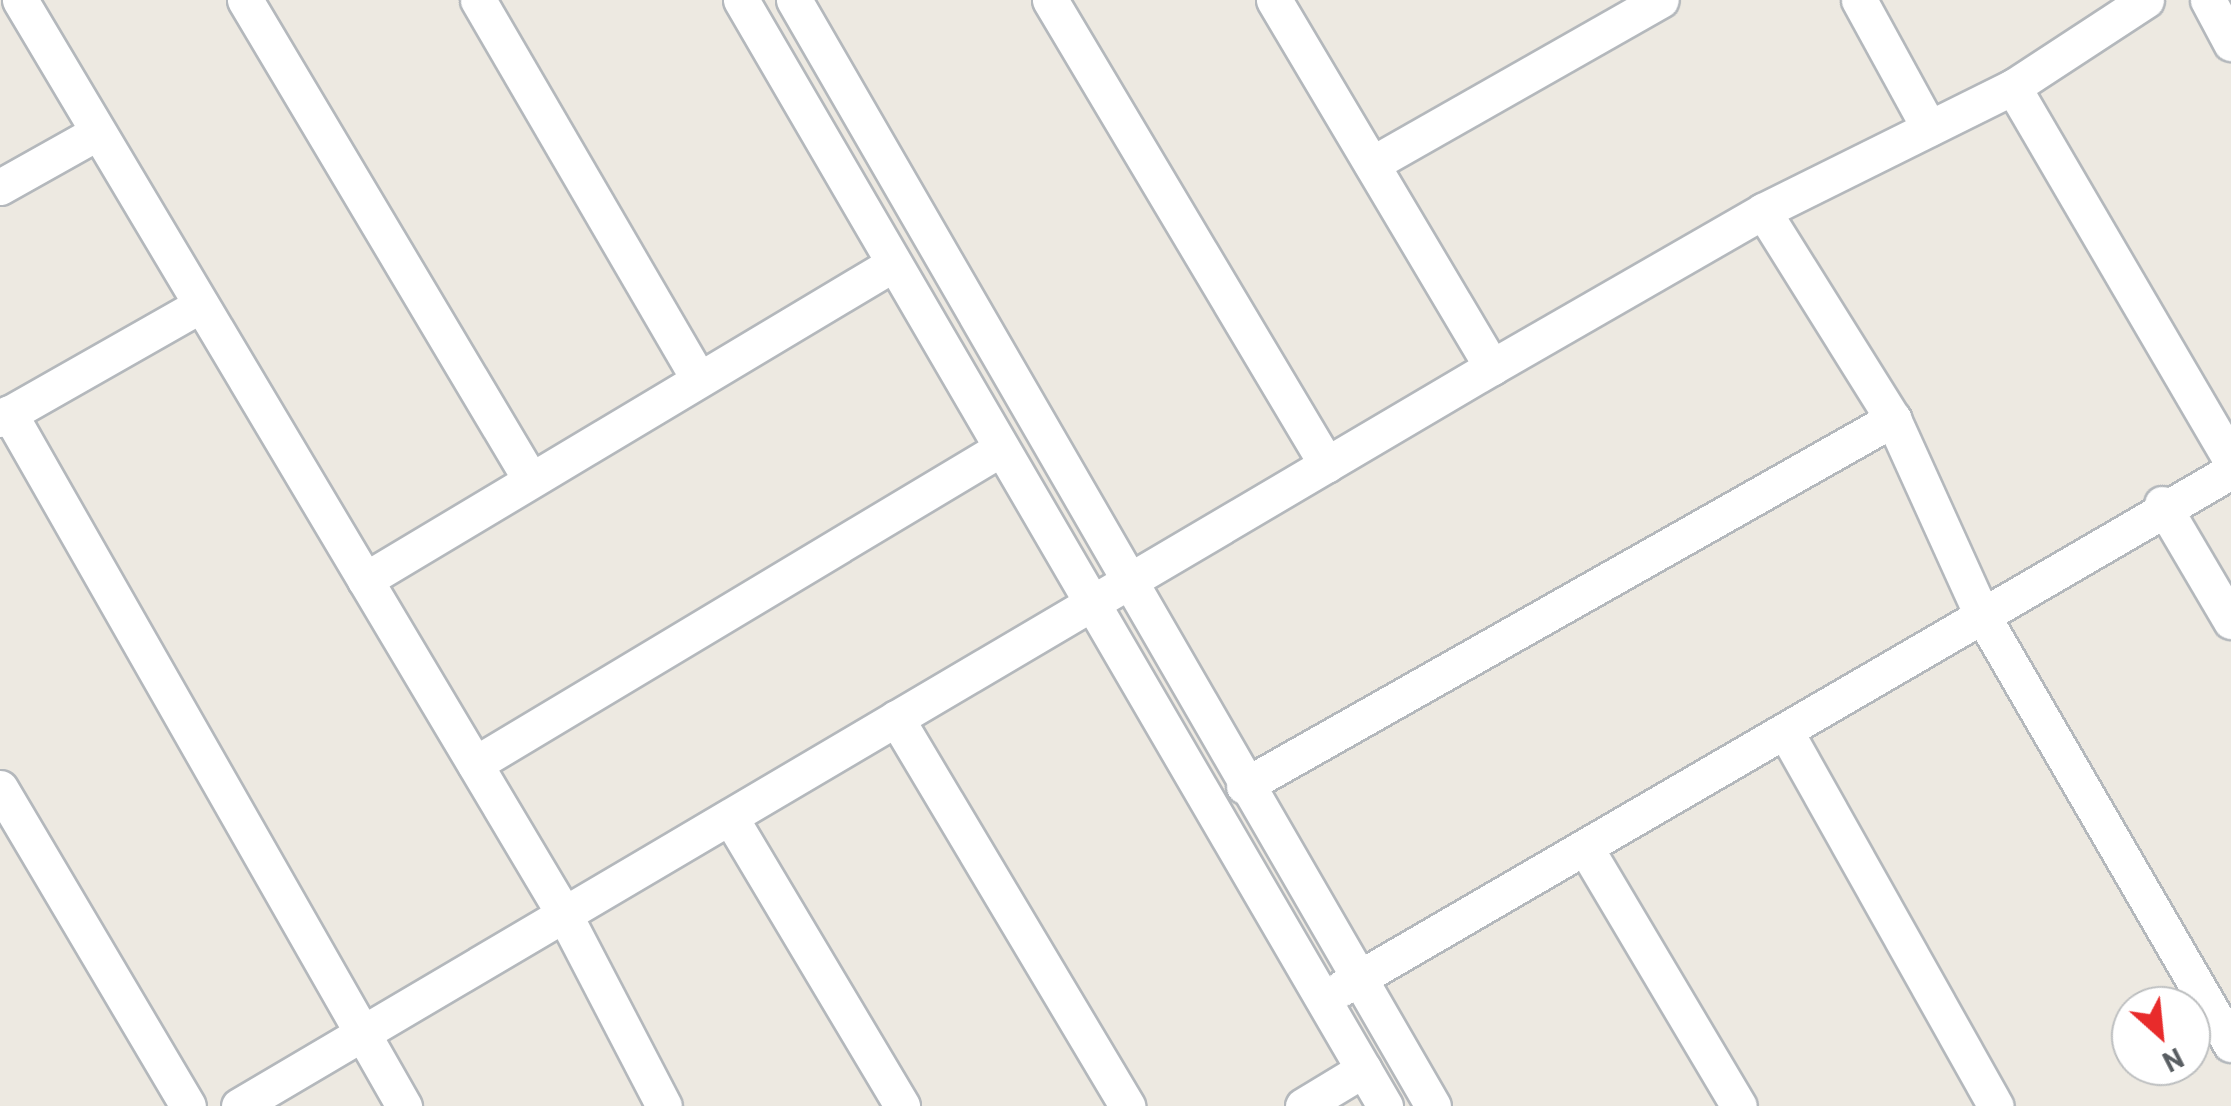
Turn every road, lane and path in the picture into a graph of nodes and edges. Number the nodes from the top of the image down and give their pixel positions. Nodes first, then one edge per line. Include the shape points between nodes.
1 (20, 0) edge
2 (246, 0) edge
3 (478, 0) edge
4 (741, 0) edge
5 (794, 0) edge
6 (1050, 0) edge
7 (1274, 0) edge
8 (1859, 0) edge
9 (2146, 0) edge
10 (2208, 0) edge
11 (1639, 5) edge
12 (2231, 43) edge
13 (2013, 88) junction
14 (1929, 128) junction
15 (98, 132) junction
16 (1372, 164) junction
17 (0, 187) edge
18 (1763, 211) junction
19 (893, 264) junction
20 (201, 305) junction
21 (1492, 366) junction
22 (698, 378) junction
23 (5, 416) edge
24 (1893, 419) junction
25 (1000, 449) junction
26 (2231, 460) edge
27 (1327, 464) junction
28 (2231, 471) edge
29 (529, 477) junction
30 (2162, 504) junction
31 (365, 580) junction
32 (1129, 586) junction
33 (1090, 608) junction
34 (1982, 615) junction
35 (2231, 621) edge
36 (896, 718) junction
37 (1788, 736) junction
38 (475, 764) junction
39 (1244, 786) junction
40 (0, 788) edge
41 (730, 817) junction
42 (1588, 852) junction
43 (564, 914) junction
44 (1360, 978) junction
45 (1322, 999) junction
46 (362, 1034) junction
47 (2231, 1044) edge
48 (1364, 1069) junction
49 (188, 1106) edge
50 (239, 1106) edge
51 (404, 1106) edge
52 (664, 1106) edge
53 (902, 1106) edge
54 (1127, 1106) edge
55 (1303, 1106) edge
56 (1385, 1106) edge
57 (1433, 1106) edge
58 (1739, 1106) edge
59 (1996, 1106) edge

1 - 15 street
2 - 29 street
3 - 22 street
4 - 19 street
5 - 32 street
6 - 27 street
7 - 16 street
8 - 14 street
9 - 13 street
10 - 12 street
11 - 16 street
13 - 14 street
13 - 26 street
14 - 18 street
15 - 17 street
15 - 20 street
16 - 21 street
18 - 21 street
18 - 24 street
19 - 22 street
19 - 25 street
20 - 23 street
20 - 31 street
21 - 27 street
22 - 29 street
23 - 46 street
24 - 34 street
24 - 39 street
25 - 33 street
25 - 38 street
27 - 32 street
28 - 30 street
29 - 31 street
30 - 34 street
30 - 35 street
31 - 38 street
32 - 33 street
32 - 39 street
33 - 36 street
33 - 45 street
34 - 37 street
34 - 47 street
36 - 41 street
36 - 54 street
37 - 42 street
37 - 59 street
38 - 43 street
39 - 44 street
40 - 49 street
41 - 43 street
41 - 53 street
42 - 44 street
42 - 58 street
43 - 46 street
43 - 52 street
44 - 45 street
44 - 57 street
45 - 48 street
46 - 50 street
46 - 51 street
48 - 55 street
48 - 56 street

